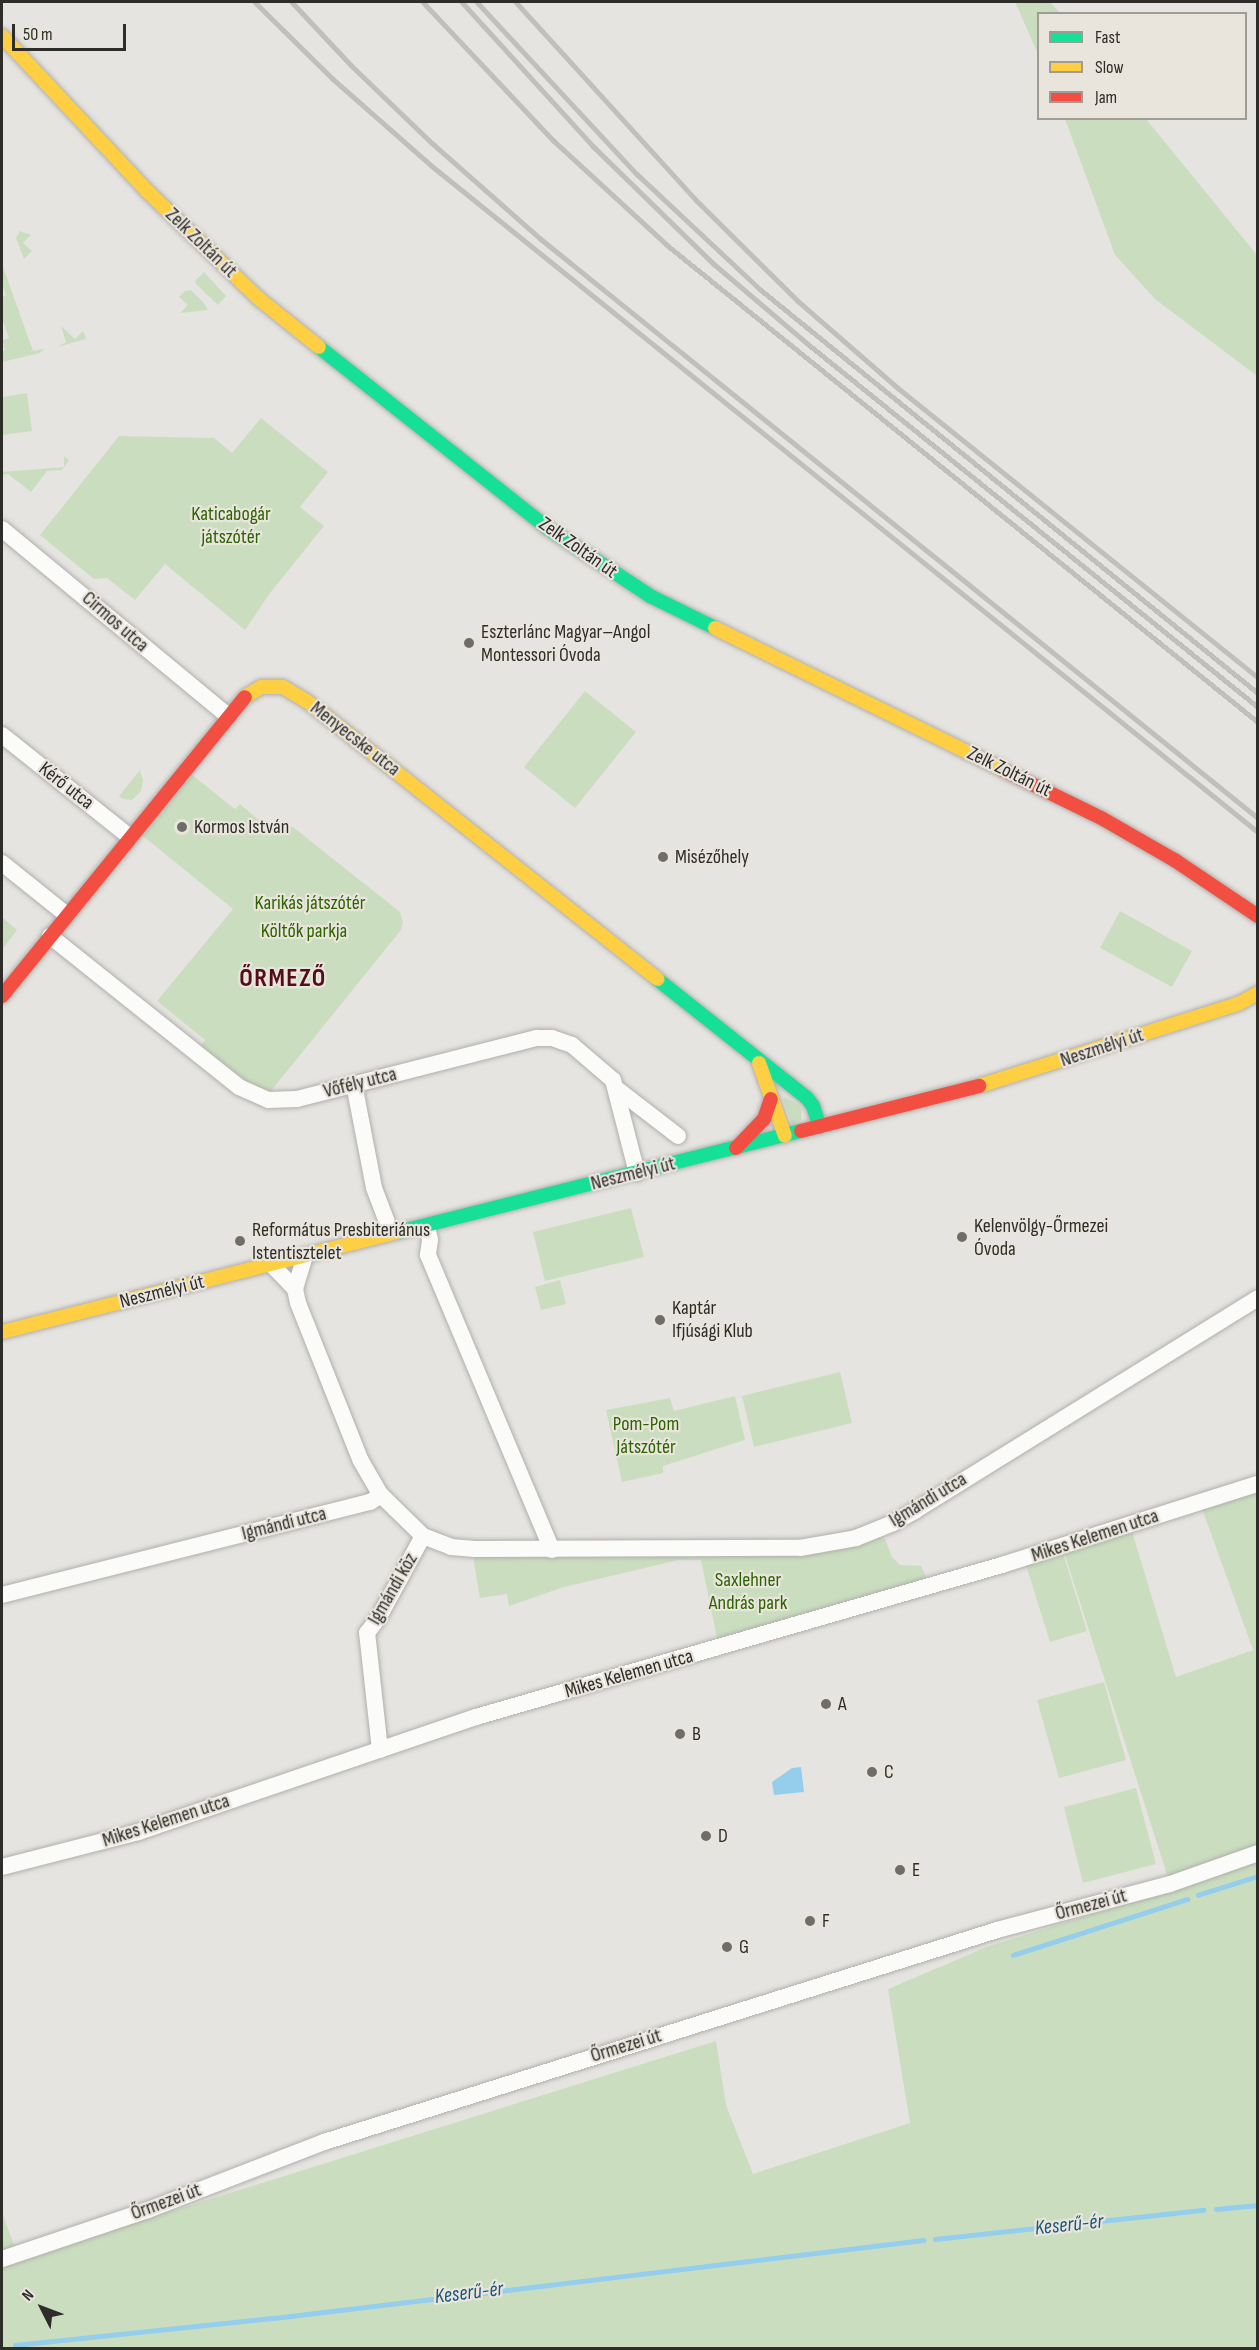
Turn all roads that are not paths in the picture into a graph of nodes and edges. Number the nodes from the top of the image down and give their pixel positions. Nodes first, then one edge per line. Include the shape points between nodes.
1 (2, 36) edge
2 (2, 529) edge
3 (228, 716) junction
4 (2, 735) edge
5 (130, 837) junction
6 (2, 863) edge
7 (67, 915) junction
8 (1257, 916) edge
9 (50, 936) junction
10 (1257, 993) edge
11 (2, 996) edge
12 (759, 1063) junction
13 (354, 1084) junction
14 (617, 1089) junction
15 (771, 1099) junction
16 (820, 1127) junction
17 (678, 1136) dead end
18 (785, 1136) junction
19 (734, 1149) junction
20 (637, 1173) junction
21 (387, 1222) dead end
22 (427, 1226) junction
23 (305, 1256) junction
24 (271, 1264) junction
25 (295, 1289) junction
26 (1257, 1298) edge
27 (2, 1332) edge
28 (1257, 1484) edge
29 (381, 1495) junction
30 (423, 1536) junction
31 (552, 1550) junction
32 (2, 1595) edge
33 (380, 1750) junction
34 (1257, 1852) edge
35 (2, 1867) edge
36 (2, 2259) edge

1 - 8 street, Zelk Zoltán út via 148,192 258,298 547,528 650,596 1103,819 1176,861
2 - 3 street, Cirmos utca
3 - 5 street, Menyecske utca
3 - 12 street, Menyecske utca via 242,699 261,687 293,691
4 - 5 street, Kérő utca
5 - 7 street, Menyecske utca
6 - 7 street
7 - 9 street, Menyecske utca
9 - 11 street, Menyecske utca
9 - 13 street, Vőfély utca via 255,1096 276,1101
10 - 16 street, Neszmélyi út via 1240,1003 996,1082
12 - 15 street
12 - 16 street, Menyecske utca via 807,1098
13 - 14 street, Vőfély utca via 537,1038 552,1038 572,1045 607,1072
13 - 21 street via 374,1188
14 - 17 street
14 - 20 street, Vőfély utca
15 - 18 street
15 - 19 street via 764,1119
16 - 18 street, Neszmélyi út
18 - 19 street, Neszmélyi út
19 - 20 street, Neszmélyi út
20 - 22 street, Neszmélyi út
22 - 23 street, Neszmélyi út
22 - 31 street via 428,1255
23 - 24 street, Neszmélyi út
23 - 25 street
24 - 25 street
24 - 27 street, Neszmélyi út
25 - 29 street via 297,1303 361,1461
26 - 31 street, Igmándi utca via 916,1510 856,1538 800,1548
28 - 33 street, Mikes Kelemen utca via 1002,1565 476,1717
29 - 30 street, Igmándi utca
29 - 32 street, Igmándi utca via 363,1504
30 - 31 street, Igmándi utca via 451,1547
30 - 33 street, Igmándi köz via 367,1633
33 - 35 street, Mikes Kelemen utca via 138,1832
34 - 36 street, Őrmezei út via 1170,1884 987,1934 335,2138 148,2210

